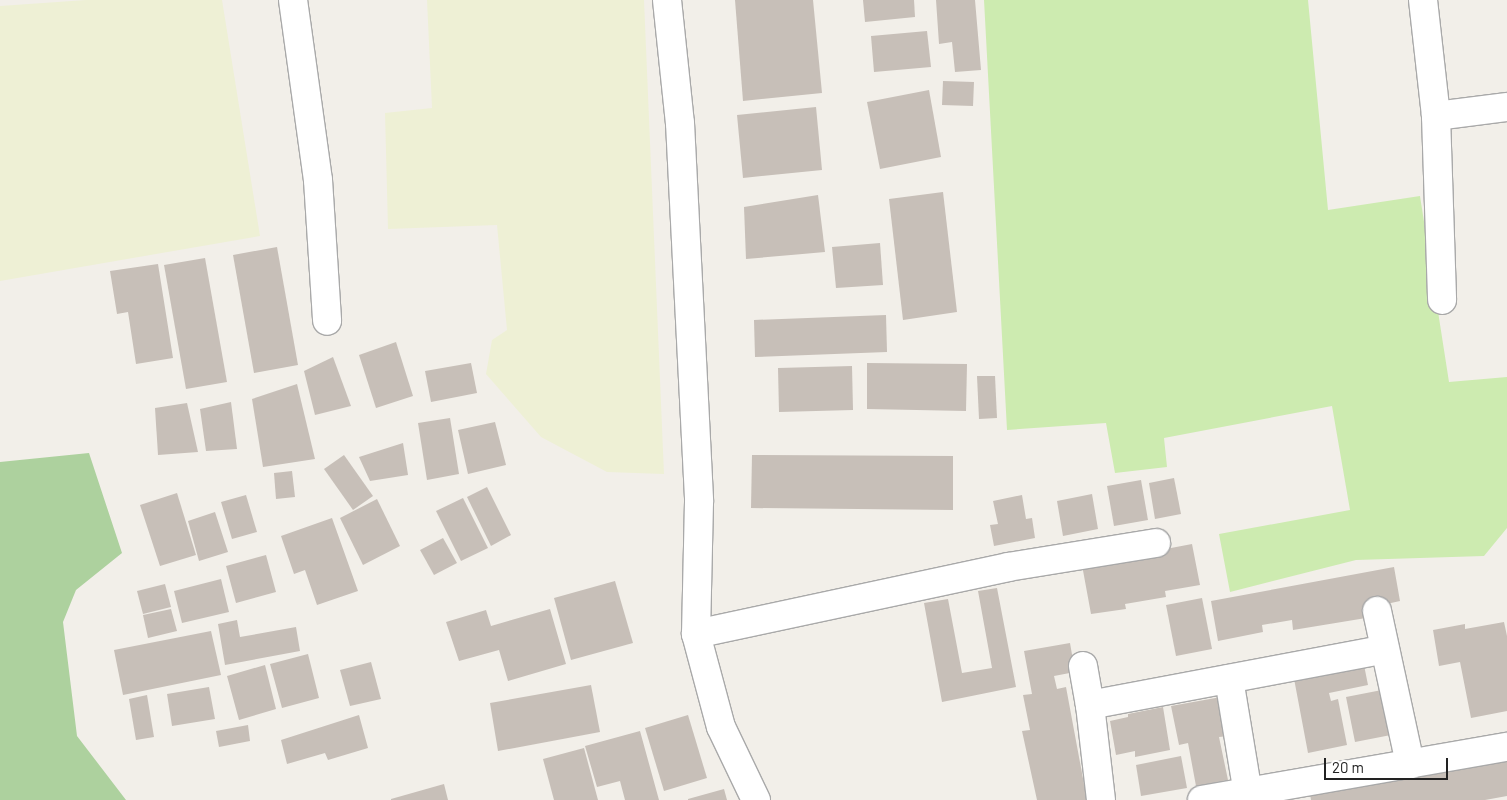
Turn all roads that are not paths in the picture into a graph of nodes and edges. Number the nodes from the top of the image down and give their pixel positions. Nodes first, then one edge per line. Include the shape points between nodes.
1 (293, 0) edge
2 (668, 0) edge
3 (1423, 0) edge
4 (1507, 107) edge
5 (1436, 116) junction
6 (1442, 300) dead end
7 (327, 321) dead end
8 (1156, 543) dead end
9 (1378, 611) dead end
10 (696, 634) junction
11 (1385, 649) junction
12 (1084, 666) dead end
13 (1229, 679) junction
14 (1090, 705) junction
15 (1507, 747) edge
16 (1410, 764) junction
17 (1249, 796) edge
18 (756, 800) edge
19 (1101, 800) edge
20 (1202, 800) edge

1 - 7 street via 318,180
2 - 10 street via 681,133 699,492
3 - 5 street
4 - 5 street
5 - 6 street
8 - 10 street via 1008,567
9 - 11 street
10 - 18 street via 721,727
11 - 13 street
11 - 16 street
12 - 14 street
13 - 14 street
13 - 17 street
14 - 19 street
15 - 16 street
16 - 17 street
17 - 20 street

